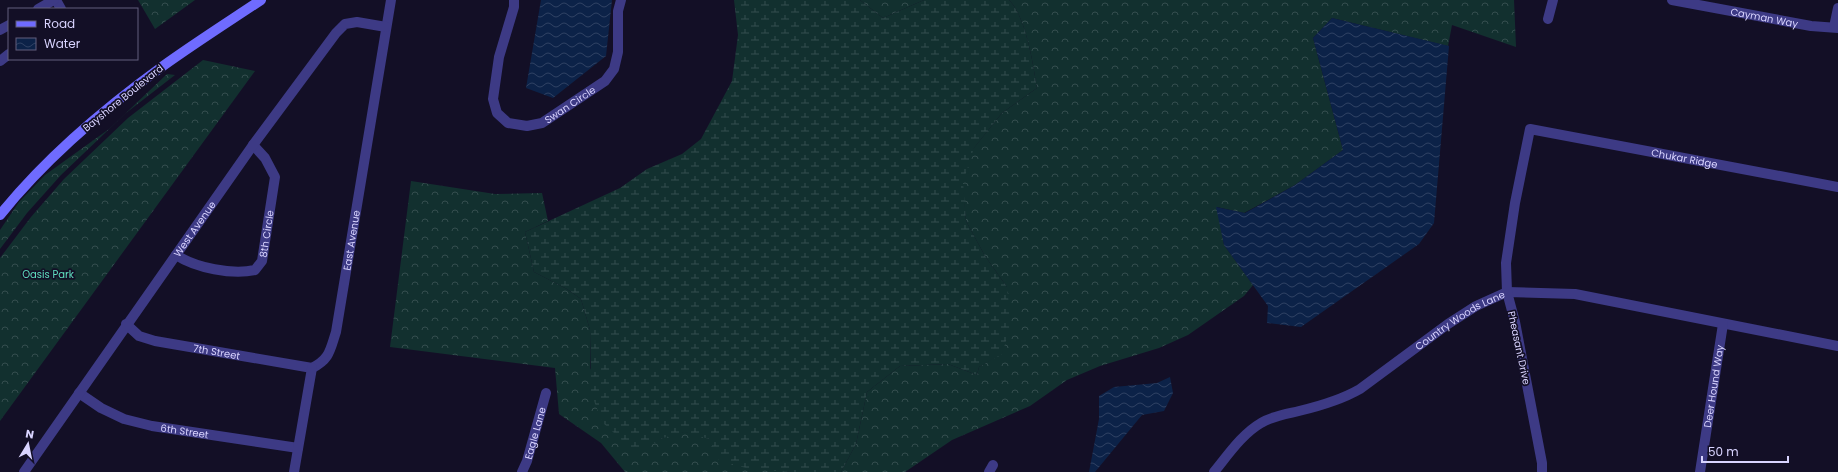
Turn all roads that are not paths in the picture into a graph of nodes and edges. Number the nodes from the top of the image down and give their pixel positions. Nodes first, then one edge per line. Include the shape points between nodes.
1 (55, 0) edge
2 (261, 0) edge
3 (391, 0) edge
4 (514, 0) edge
5 (621, 0) edge
6 (1553, 0) edge
7 (1672, 0) edge
8 (40, 8) edge
9 (1838, 8) edge
10 (1548, 19) dead end
11 (386, 27) junction
12 (1836, 28) edge
13 (8, 55) edge
14 (0, 61) edge
15 (1530, 129) joint
16 (253, 145) junction
17 (1838, 187) edge
18 (0, 215) edge
19 (176, 255) junction
20 (1507, 292) junction
21 (126, 324) junction
22 (1723, 324) junction
23 (1838, 346) edge
24 (312, 368) junction
25 (79, 393) junction
26 (546, 393) dead end
27 (298, 448) junction
28 (24, 472) edge
29 (294, 472) edge
30 (522, 472) edge
31 (1214, 472) edge
32 (1542, 472) edge
33 (1700, 472) edge

1 - 8 street
2 - 18 main road, Bayshore Boulevard via 162,66 99,115
3 - 11 street, East Avenue
4 - 5 street, Swan Circle via 499,57 493,99 497,113 508,123 527,126 542,123 605,81 614,69 618,52 618,11
6 - 10 street
7 - 12 street, Cayman Way via 1811,26
9 - 12 street
11 - 16 street, West Avenue via 357,22 345,24
11 - 24 street, East Avenue via 336,332 328,356
13 - 14 street
15 - 17 street, Chukar Ridge
15 - 20 street, Pheasant Drive via 1506,263
16 - 19 street, West Avenue
16 - 19 street, 8th Circle via 265,158 275,178 262,261 255,270 243,272 200,266 186,262
19 - 21 street, West Avenue
20 - 22 street, Country Woods Lane via 1575,294
20 - 31 street, Country Woods Lane via 1476,306 1448,324 1350,395 1326,405 1269,418 1260,423 1242,439
20 - 32 street, Pheasant Drive via 1515,322
21 - 24 street, 7th Street via 139,336 155,341
21 - 25 street, West Avenue
22 - 23 street, Country Woods Lane
22 - 33 street, Deer Hound Way
24 - 27 street
25 - 27 street, 6th Street via 100,408 124,419 152,426
25 - 28 street, West Avenue
26 - 30 street, Eagle Lane
27 - 29 street

